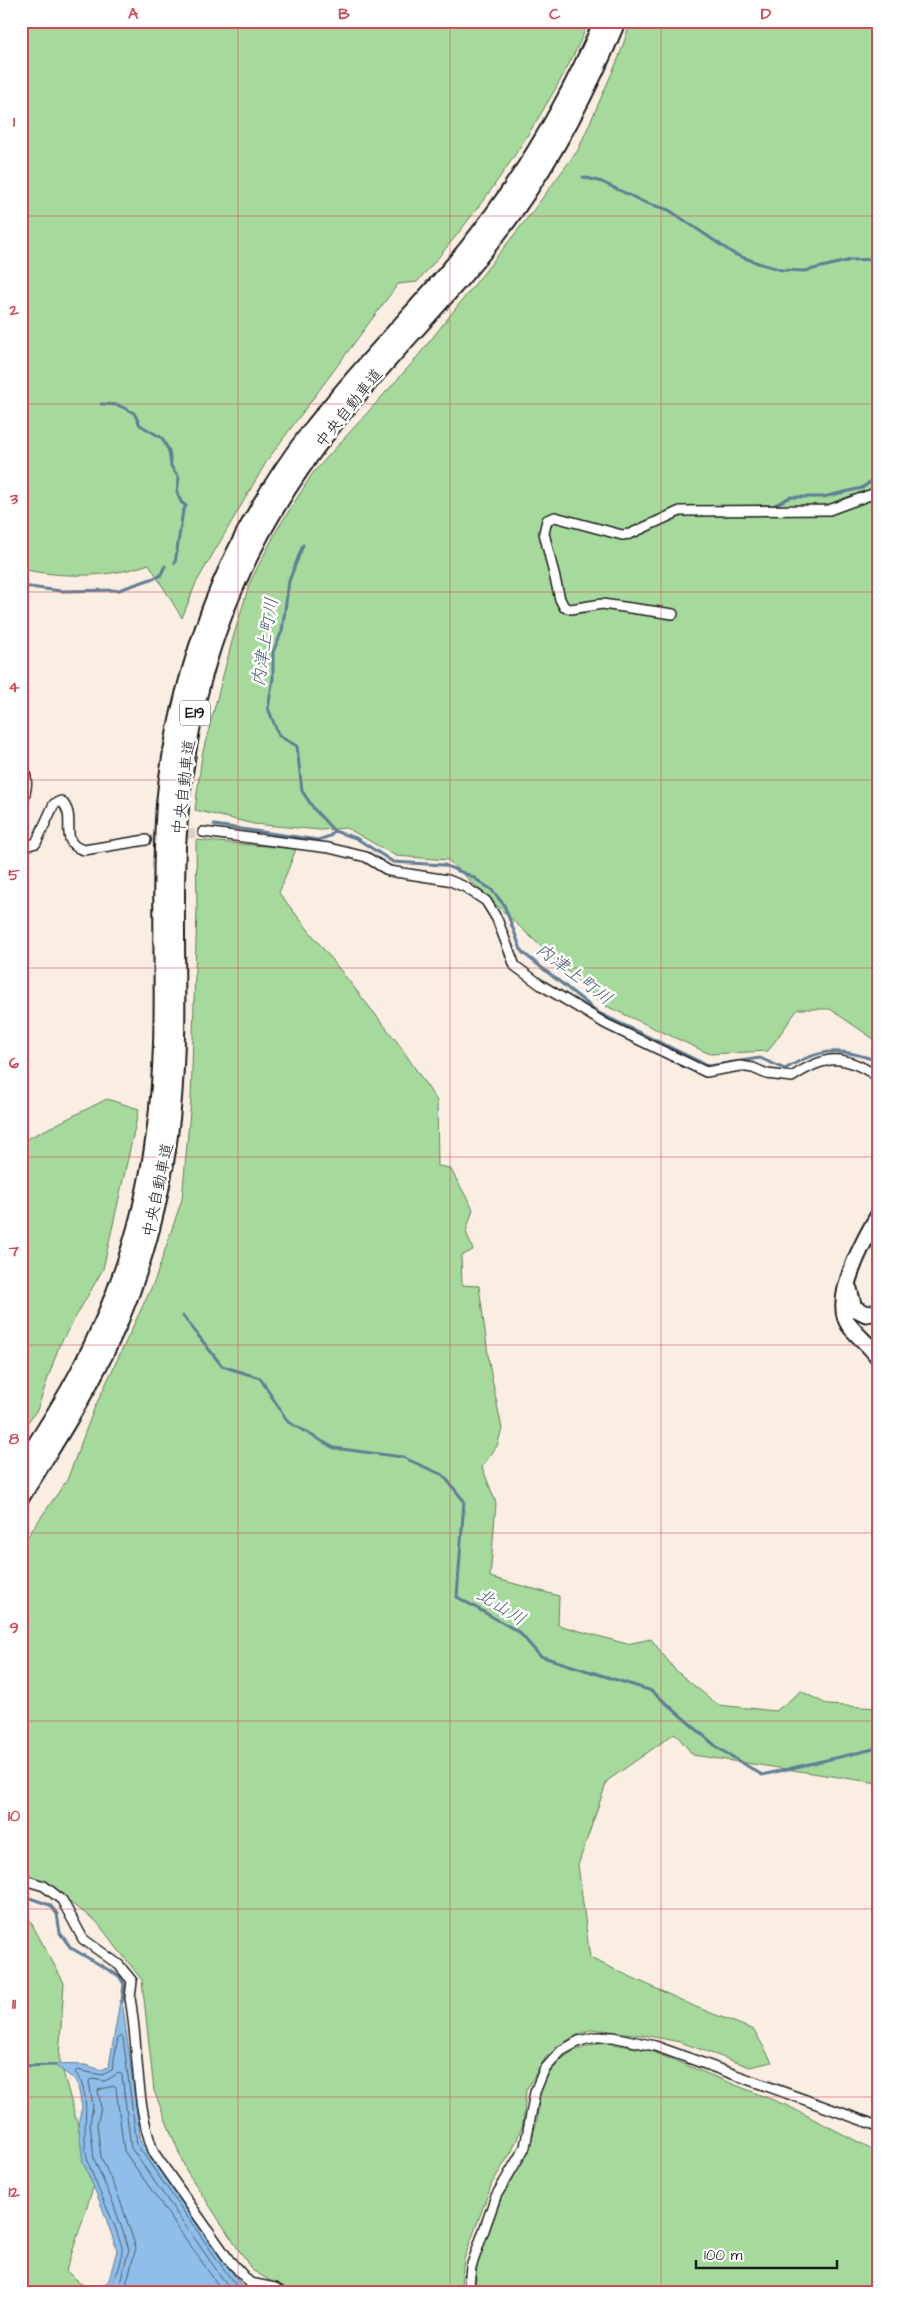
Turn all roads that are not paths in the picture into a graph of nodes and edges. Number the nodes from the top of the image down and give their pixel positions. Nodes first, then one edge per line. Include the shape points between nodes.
1 (602, 21) edge
2 (618, 21) edge
3 (750, 21) edge
4 (759, 21) edge
5 (878, 492) edge
6 (673, 614) dead end
7 (21, 765) edge
8 (21, 809) edge
9 (203, 832) tunnel mouth
10 (21, 838) edge
11 (146, 840) tunnel mouth
12 (878, 1077) edge
13 (878, 1216) edge
14 (848, 1283) junction
15 (878, 1312) edge
16 (878, 1357) edge
17 (21, 1468) edge
18 (21, 1497) edge
19 (21, 1879) edge
20 (878, 2126) edge
21 (281, 2292) edge
22 (468, 2292) edge

1 - 17 highway, 中央自動車道 / E19 via 569,96 523,173 465,252 294,453 235,553 211,609 178,719 166,794 162,1059 155,1134 140,1212 96,1339
2 - 18 highway, 中央自動車道 / E19 via 581,103 525,195 476,260 325,436 290,484 233,593 201,685 181,795 177,850 173,1102 156,1207 140,1264 108,1346 90,1383
3 - 4 street
5 - 6 street via 829,510 680,511 622,535 555,517 547,520 544,533 564,607 571,609 602,604
7 - 8 street via 28,774
9 - 12 street via 329,848 366,857 389,871 448,880 465,887 486,901 497,919 515,966 606,1024 706,1072 740,1066 792,1077 814,1062 832,1059 855,1063
10 - 11 street via 28,845 36,843 54,804 61,801 67,806 68,833 71,844 76,848 84,850
13 - 14 highway
14 - 15 highway via 854,1308 866,1314
14 - 16 highway via 843,1300 844,1314
19 - 21 street via 44,1886 62,1900 83,1939 119,1965 132,1981 130,1998 142,2109 154,2153 229,2260 250,2283
20 - 22 street via 655,2046 613,2038 579,2041 561,2051 544,2070 535,2092 525,2147 496,2196 471,2267

